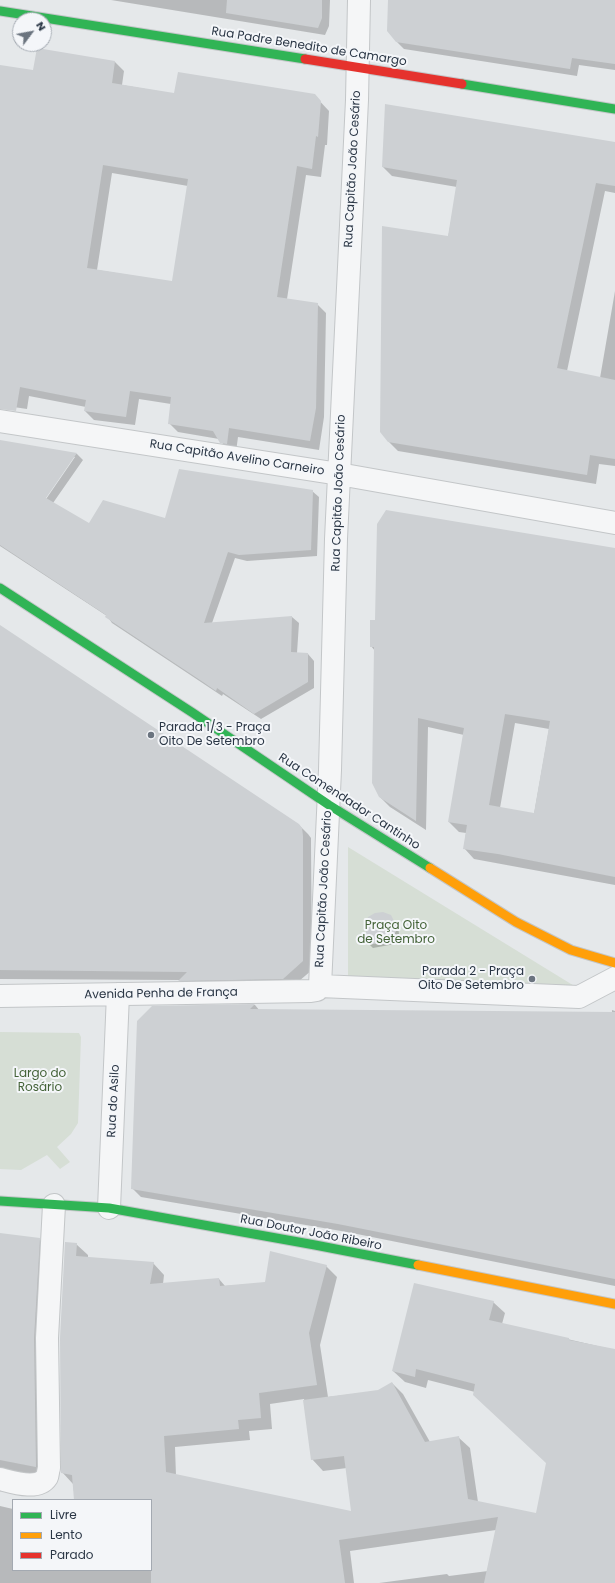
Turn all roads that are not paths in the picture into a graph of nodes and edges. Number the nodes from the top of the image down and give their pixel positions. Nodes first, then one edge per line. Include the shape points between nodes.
1 (359, 0) edge
2 (0, 12) edge
3 (358, 67) junction
4 (615, 108) edge
5 (0, 421) edge
6 (339, 474) junction
7 (615, 522) edge
8 (0, 588) edge
9 (328, 805) junction
10 (615, 963) edge
11 (615, 978) edge
12 (320, 986) junction
13 (118, 994) junction
14 (0, 996) edge
15 (0, 1201) edge
16 (54, 1205) junction
17 (109, 1208) junction
18 (615, 1304) edge
19 (0, 1479) edge

1 - 3 street, Rua Capitão João Cesário
2 - 3 main road, Rua Padre Benedito de Camargo
3 - 4 main road, Rua Padre Benedito de Camargo
3 - 6 street, Rua Capitão João Cesário
5 - 6 street, Rua Capitão Avelino Carneiro
6 - 7 street, Rua Capitão Avelino Carneiro
6 - 9 street, Rua Capitão João Cesário
8 - 9 main road, Rua Comendador Cantinho via 193,713
9 - 10 main road, Rua Comendador Cantinho via 516,922 571,950
9 - 12 street, Rua Capitão João Cesário
11 - 12 street via 579,996
12 - 13 street, Avenida Penha de França via 311,992
13 - 14 street, Avenida Penha de França
13 - 17 street, Rua do Asilo
15 - 16 main road, Rua Doutor João Ribeiro
16 - 17 main road, Rua Doutor João Ribeiro
16 - 19 street via 47,1338 49,1468 47,1478 38,1484 24,1485
17 - 18 main road, Rua Doutor João Ribeiro via 315,1245

